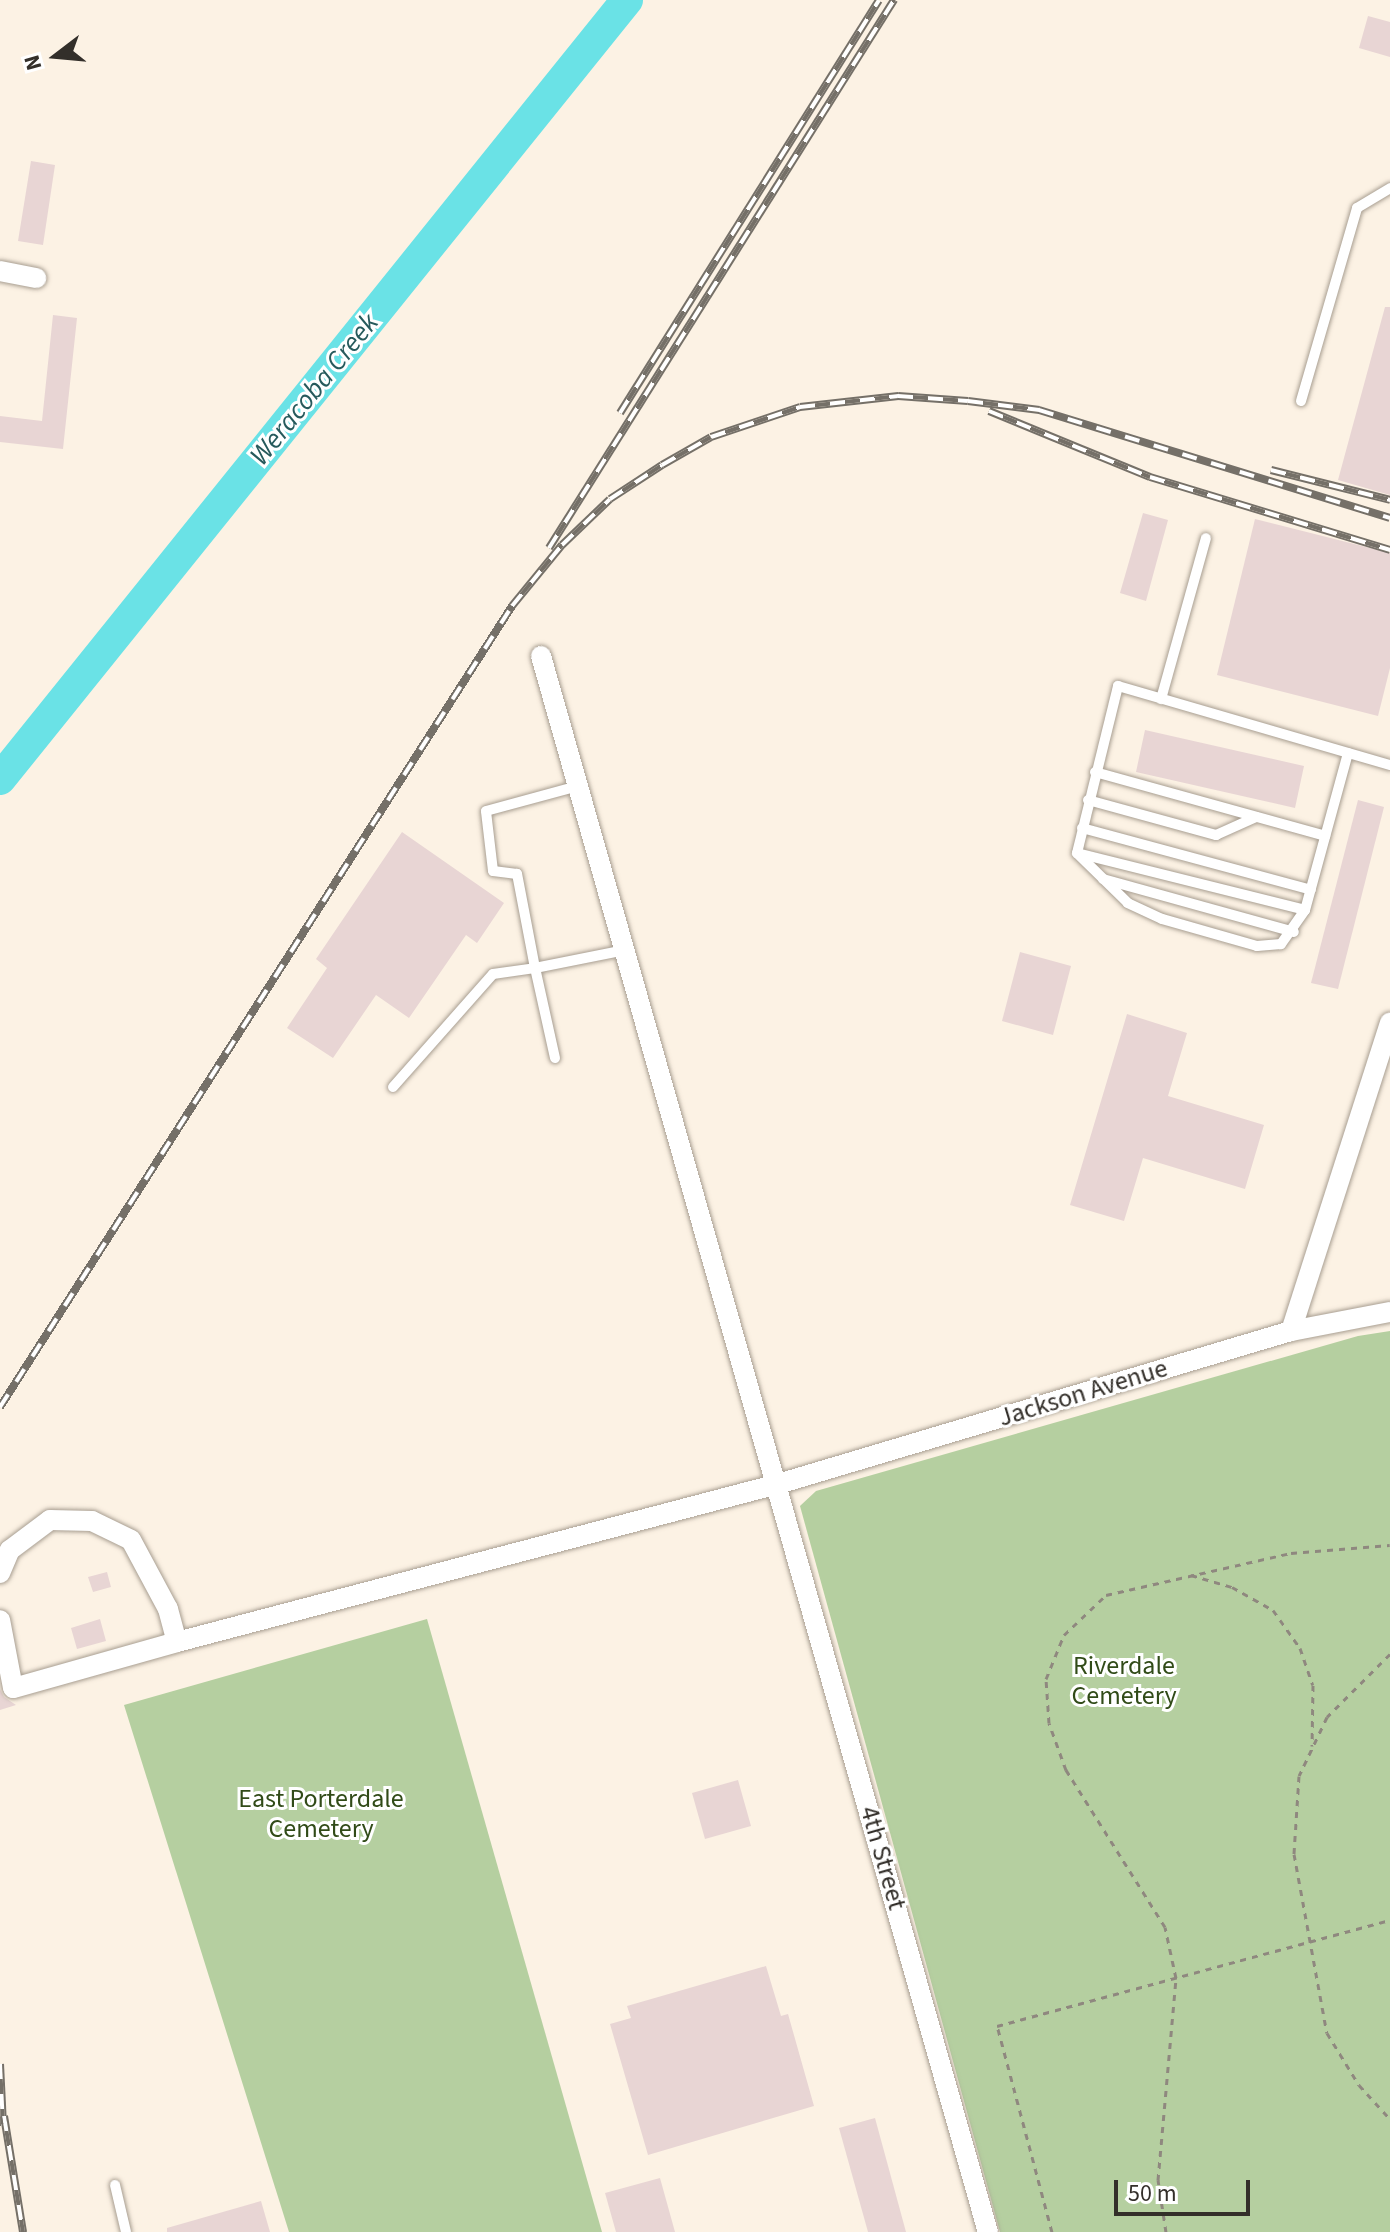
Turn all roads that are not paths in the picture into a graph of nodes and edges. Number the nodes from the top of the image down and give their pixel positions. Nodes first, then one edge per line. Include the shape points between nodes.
1 (1390, 188) edge
2 (0, 271) edge
3 (36, 278) dead end
4 (1301, 401) dead end
5 (1206, 538) dead end
6 (541, 656) dead end
7 (1161, 699) junction
8 (1348, 753) junction
9 (1390, 765) edge
10 (1095, 772) junction
11 (578, 786) junction
12 (1088, 800) junction
13 (1256, 817) junction
14 (1082, 828) junction
15 (1325, 836) junction
16 (1077, 853) junction
17 (1098, 878) junction
18 (1311, 890) junction
19 (1305, 910) junction
20 (1294, 932) junction
21 (625, 950) junction
22 (535, 968) junction
23 (1390, 1022) edge
24 (555, 1058) dead end
25 (393, 1087) dead end
26 (1390, 1312) edge
27 (1291, 1331) junction
28 (778, 1484) junction
29 (0, 1573) edge
30 (0, 1620) edge
31 (177, 1642) junction
32 (115, 2185) dead end
33 (126, 2232) edge
34 (988, 2232) edge

1 - 4 lane via 1357,208
2 - 3 street
5 - 7 lane
6 - 11 street, 4th Street
7 - 8 lane
7 - 10 lane via 1118,686
8 - 9 lane
8 - 15 lane
10 - 12 lane
10 - 13 lane
11 - 21 street, 4th Street
11 - 22 lane via 486,811 493,871 517,874
12 - 13 lane via 1216,835
12 - 14 lane
13 - 15 lane
14 - 16 lane
14 - 18 lane
15 - 18 lane
16 - 17 lane
16 - 19 lane
17 - 20 lane
17 - 20 lane via 1128,903 1162,919 1257,946 1281,944
18 - 19 lane
19 - 20 lane
21 - 22 lane
21 - 28 street, 4th Street
22 - 24 lane
22 - 25 lane via 493,974
23 - 27 street
26 - 27 street, Jackson Avenue
27 - 28 street, Jackson Avenue
28 - 31 street, Jackson Avenue
28 - 34 street, 4th Street
29 - 31 street via 10,1550 50,1520 92,1521 131,1540 168,1609
30 - 31 street, Jackson Avenue via 13,1688
32 - 33 lane

